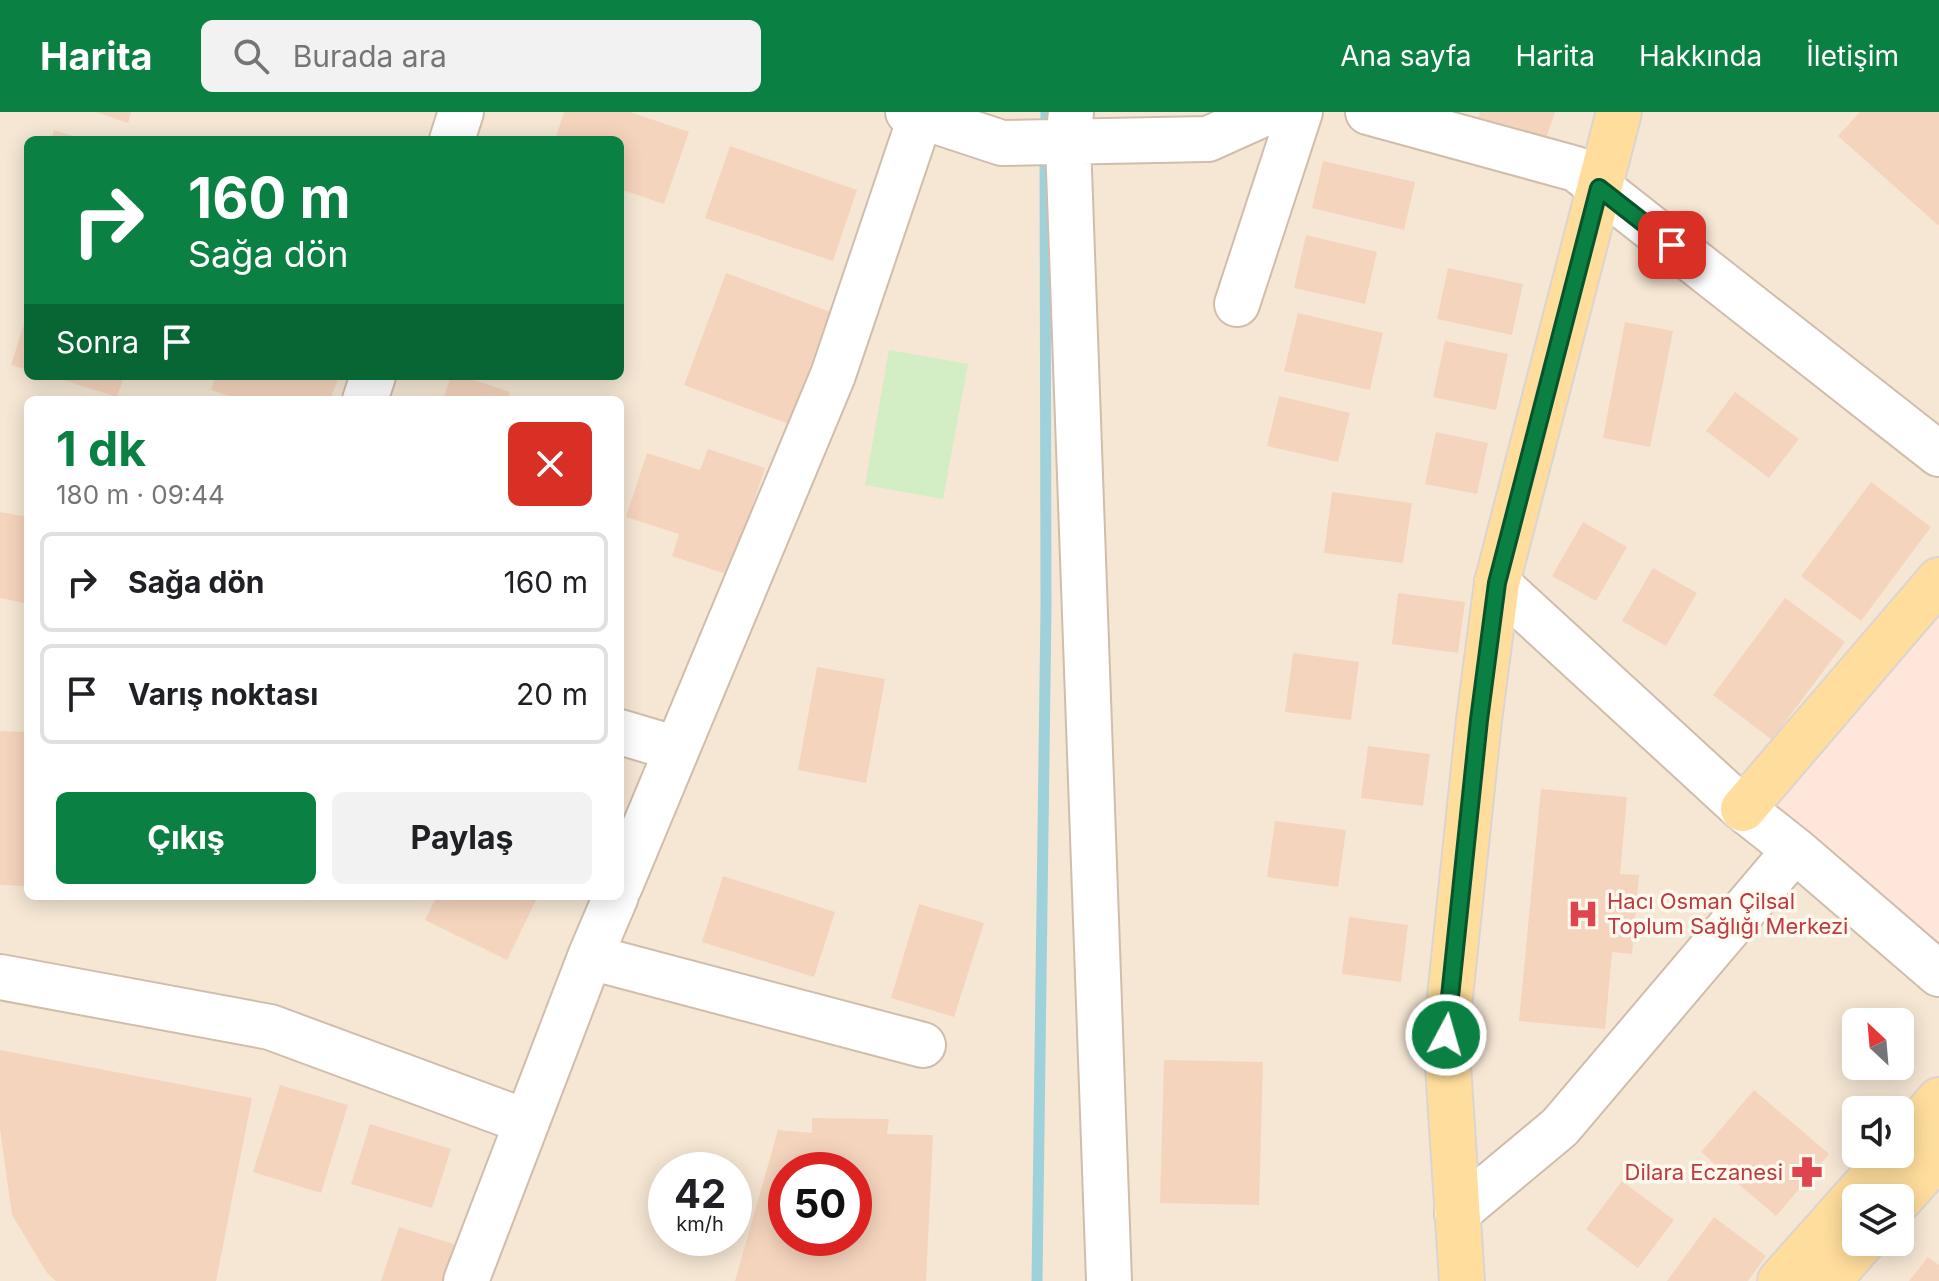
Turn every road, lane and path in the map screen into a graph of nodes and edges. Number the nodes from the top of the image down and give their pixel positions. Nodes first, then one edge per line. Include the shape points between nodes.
1 (461, 112) edge
2 (1268, 112) edge
3 (1300, 112) edge
4 (1368, 112) edge
5 (1619, 112) edge
6 (917, 114) edge
7 (1070, 127) edge
8 (453, 136) edge
9 (1599, 188) junction
10 (1237, 304) dead end
11 (1939, 454) edge
12 (1939, 580) edge
13 (1497, 583) junction
14 (624, 733) edge
15 (677, 749) junction
16 (1743, 809) junction
17 (1795, 850) junction
18 (624, 876) edge
19 (614, 900) edge
20 (590, 957) junction
21 (1939, 974) edge
22 (0, 977) edge
23 (923, 1045) dead end
24 (1939, 1100) edge
25 (527, 1122) junction
26 (1914, 1129) edge
27 (1939, 1155) edge
28 (1881, 1168) edge
29 (1913, 1184) edge
30 (1457, 1213) junction
31 (1850, 1256) edge
32 (466, 1281) edge
33 (1109, 1281) edge
34 (1462, 1281) edge
35 (1780, 1281) edge
36 (1828, 1281) edge

1 - 8 street
2 - 7 street via 1208,139
3 - 10 street
4 - 9 street via 1576,169
5 - 9 main road
6 - 7 street via 1002,143
6 - 15 street via 833,375
7 - 33 street
9 - 11 street
9 - 13 main road
12 - 16 main road
13 - 16 street
13 - 30 main road via 1446,1035
14 - 15 street
15 - 18 street
16 - 17 street
17 - 21 street
17 - 30 street via 1560,1127
19 - 20 street
20 - 23 street
20 - 25 street
22 - 25 street via 270,1027
24 - 26 main road
25 - 32 street
27 - 29 main road
28 - 35 main road
30 - 34 main road
31 - 36 main road

